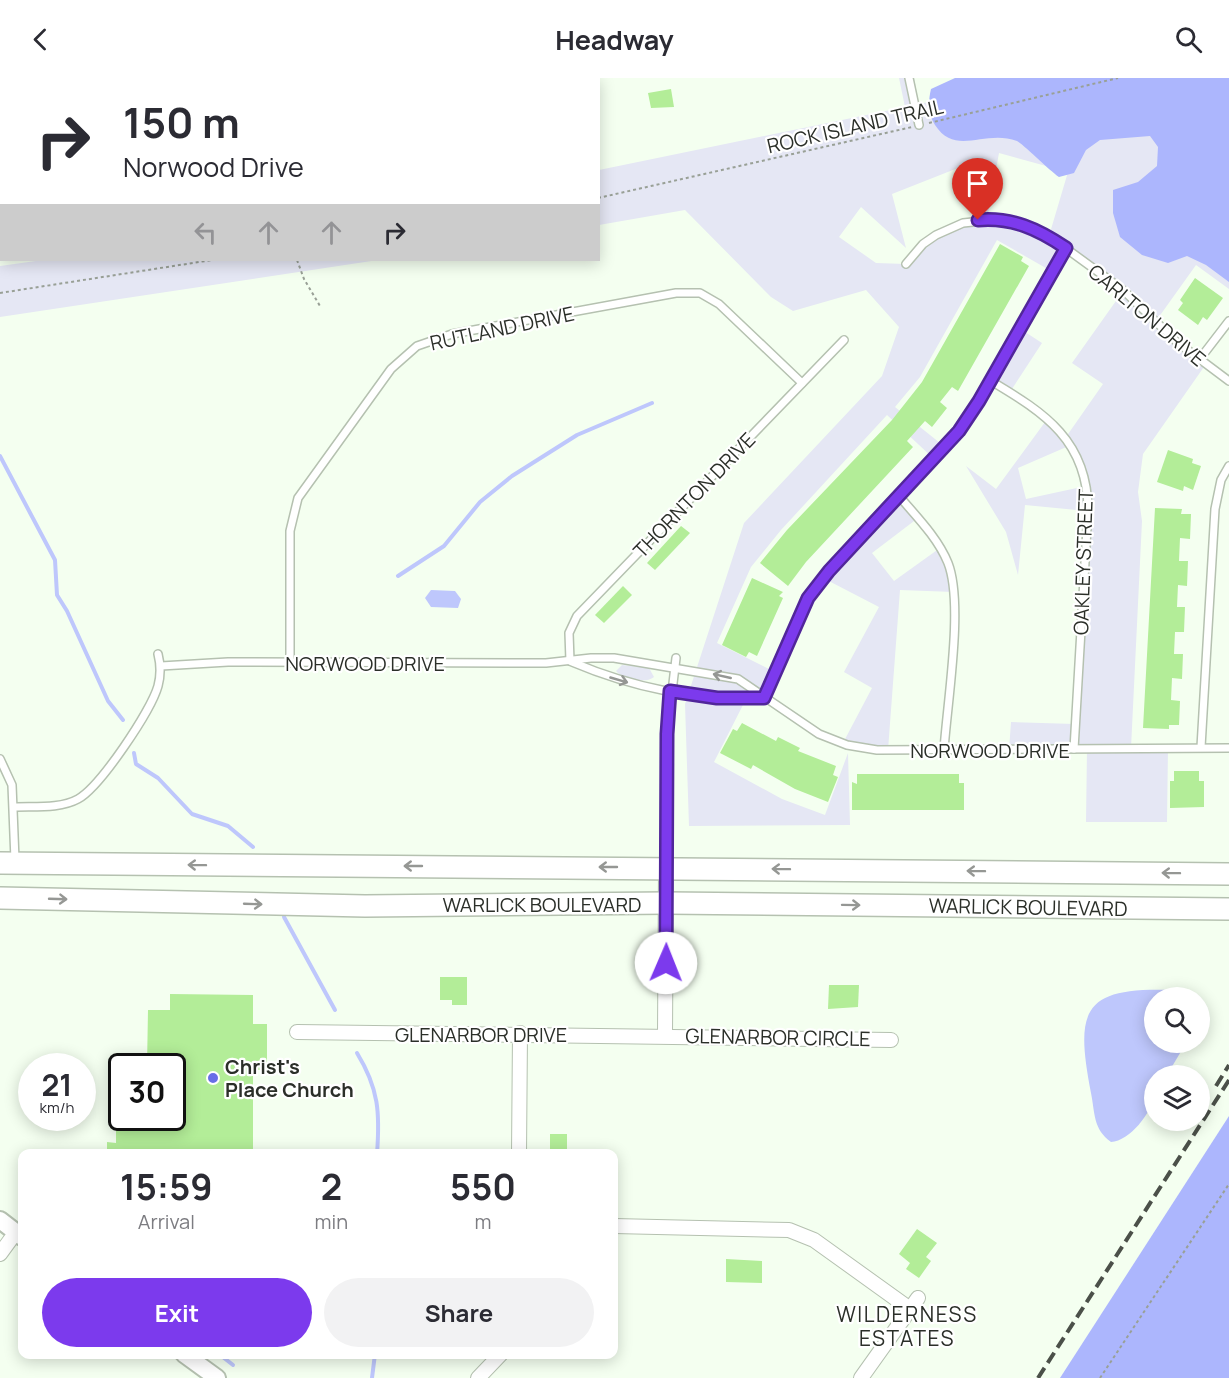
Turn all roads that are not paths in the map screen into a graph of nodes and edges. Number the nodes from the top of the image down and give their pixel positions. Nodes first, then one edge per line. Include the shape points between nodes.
1 (909, 78) edge
2 (919, 125) road end
3 (1066, 248) junction
4 (906, 264) dead end
5 (1229, 321) edge
6 (844, 340) dead end
7 (1200, 360) junction
8 (991, 381) junction
9 (1229, 381) edge
10 (802, 383) junction
11 (1229, 466) edge
12 (899, 496) junction
13 (158, 654) dead end
14 (676, 658) dead end
15 (570, 661) junction
16 (291, 663) junction
17 (161, 666) junction
18 (674, 668) junction
19 (670, 691) junction
20 (764, 698) junction
21 (1201, 747) junction
22 (1229, 748) edge
23 (1074, 749) junction
24 (944, 750) junction
25 (0, 759) edge
26 (14, 807) junction
27 (8, 863) edge
28 (666, 868) junction
29 (1229, 874) edge
30 (0, 898) edge
31 (667, 903) junction
32 (1229, 909) edge
33 (297, 1032) dead end
34 (520, 1033) junction
35 (665, 1035) junction
36 (891, 1040) dead end
37 (519, 1149) edge
38 (0, 1220) edge
39 (618, 1226) edge
40 (18, 1233) edge
41 (18, 1235) edge
42 (0, 1254) edge
43 (191, 1359) edge
44 (496, 1359) edge
45 (217, 1378) edge
46 (478, 1378) edge
47 (861, 1378) edge

1 - 2 lane
3 - 4 lane, CARLTON DRIVE via 1022,224 982,220 963,223 936,235
3 - 7 lane, CARLTON DRIVE via 1139,303
3 - 8 lane
5 - 7 lane
6 - 10 lane, THORNTON DRIVE
7 - 9 lane, CARLTON DRIVE
8 - 12 lane via 959,431
8 - 23 lane, OAKLEY STREET via 1060,430 1076,452 1085,477 1088,511
10 - 15 lane, THORNTON DRIVE via 577,616 568,633
10 - 16 lane, RUTLAND DRIVE via 719,304 700,293 676,293 463,332 417,346 383,379 295,505 290,531
11 - 21 lane via 1221,480 1215,509
12 - 20 lane via 808,598
12 - 24 lane via 943,552 953,584
13 - 17 lane
14 - 18 lane
15 - 16 lane, NORWOOD DRIVE
15 - 18 lane, NORWOOD DRIVE via 614,658
15 -> 19 lane, NORWOOD DRIVE via 620,680
16 - 17 lane, NORWOOD DRIVE
17 - 26 lane via 151,706 93,788 77,800 60,805
18 - 19 lane
20 -> 18 lane, NORWOOD DRIVE via 738,679
19 - 20 lane, NORWOOD DRIVE via 717,698
19 - 28 lane
20 - 24 lane, NORWOOD DRIVE via 819,734 847,745 877,750
21 - 22 lane, NORWOOD DRIVE
21 - 23 lane, NORWOOD DRIVE
23 - 24 lane, NORWOOD DRIVE
25 - 26 lane via 12,784
26 - 27 lane
28 -> 27 main road, WARLICK BOULEVARD
29 -> 28 main road, WARLICK BOULEVARD
28 - 31 street
30 -> 31 main road, WARLICK BOULEVARD via 342,906
31 -> 32 main road, WARLICK BOULEVARD
31 - 35 street
33 - 34 street, GLENARBOR DRIVE
34 - 35 street, GLENARBOR DRIVE
34 - 37 street
35 - 36 street, GLENARBOR CIRCLE
38 - 40 street
39 - 47 street via 789,1230 814,1240 914,1304
41 - 42 street
43 - 45 street
44 - 46 street

